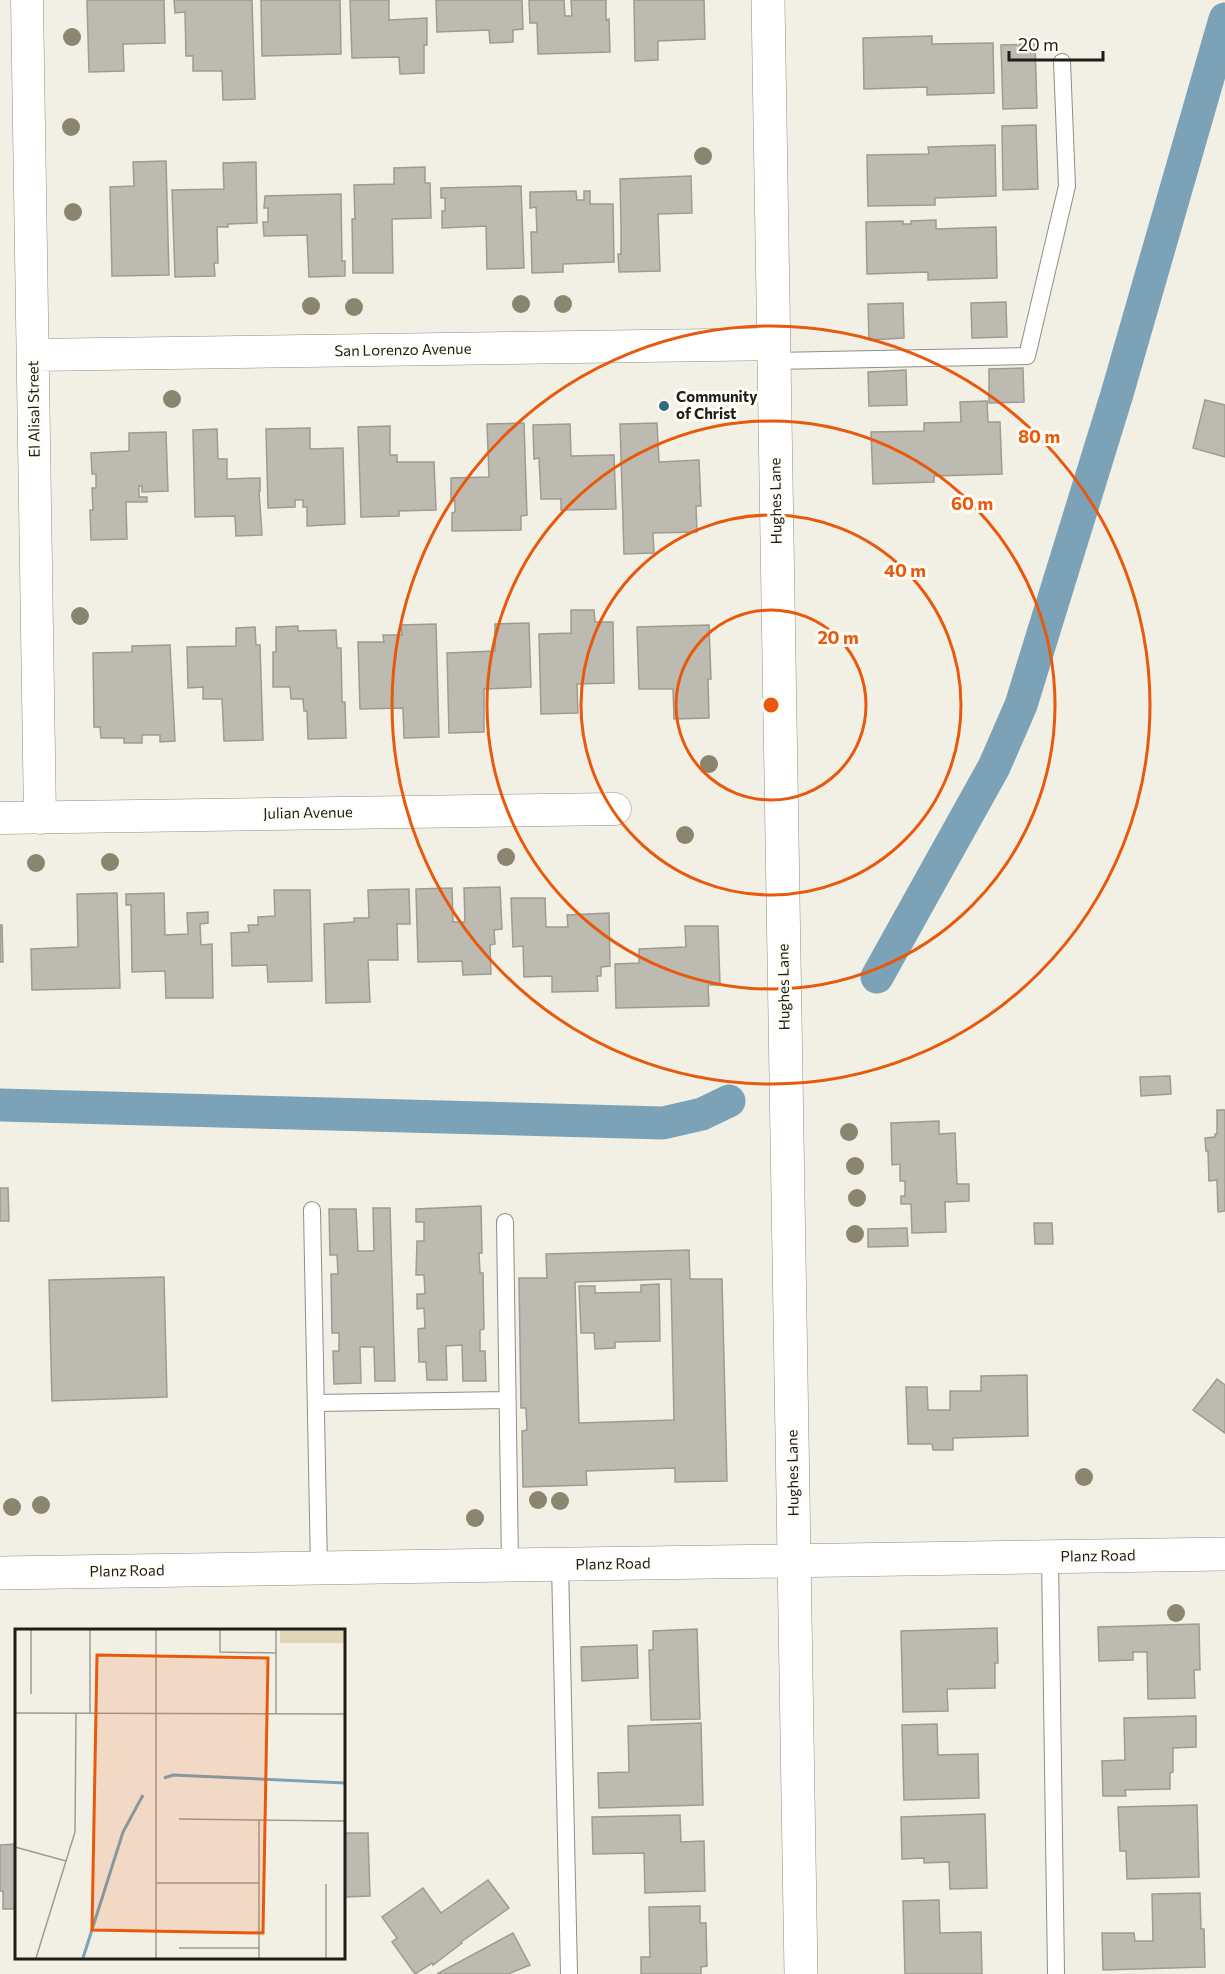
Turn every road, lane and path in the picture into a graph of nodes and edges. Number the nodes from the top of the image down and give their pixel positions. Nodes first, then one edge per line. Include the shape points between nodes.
1 (27, 0) edge
2 (768, 0) edge
3 (1062, 62) dead end
4 (774, 352) junction
5 (33, 355) junction
6 (615, 808) dead end
7 (0, 818) edge
8 (40, 818) junction
9 (312, 1210) dead end
10 (505, 1222) dead end
11 (507, 1400) junction
12 (316, 1404) junction
13 (1225, 1554) edge
14 (1050, 1557) junction
15 (794, 1561) junction
16 (560, 1564) junction
17 (510, 1565) junction
18 (319, 1568) junction
19 (0, 1573) edge
20 (569, 1974) edge
21 (801, 1974) edge
22 (1056, 1974) edge

1 - 5 street, El Alisal Street
2 - 4 street, Hughes Lane
3 - 4 lane via 1067,186 1027,356
4 - 5 street, San Lorenzo Avenue
4 - 15 street, Hughes Lane
5 - 8 street, El Alisal Street
6 - 8 street, Julian Avenue
7 - 8 street, Julian Avenue
9 - 12 lane
10 - 11 lane
11 - 12 lane
11 - 17 lane
12 - 18 lane
13 - 14 street, Planz Road
14 - 15 street, Planz Road
14 - 22 lane
15 - 16 street, Planz Road
15 - 21 street, Hughes Lane
16 - 17 street, Planz Road
16 - 20 lane
17 - 18 street, Planz Road
18 - 19 street, Planz Road

